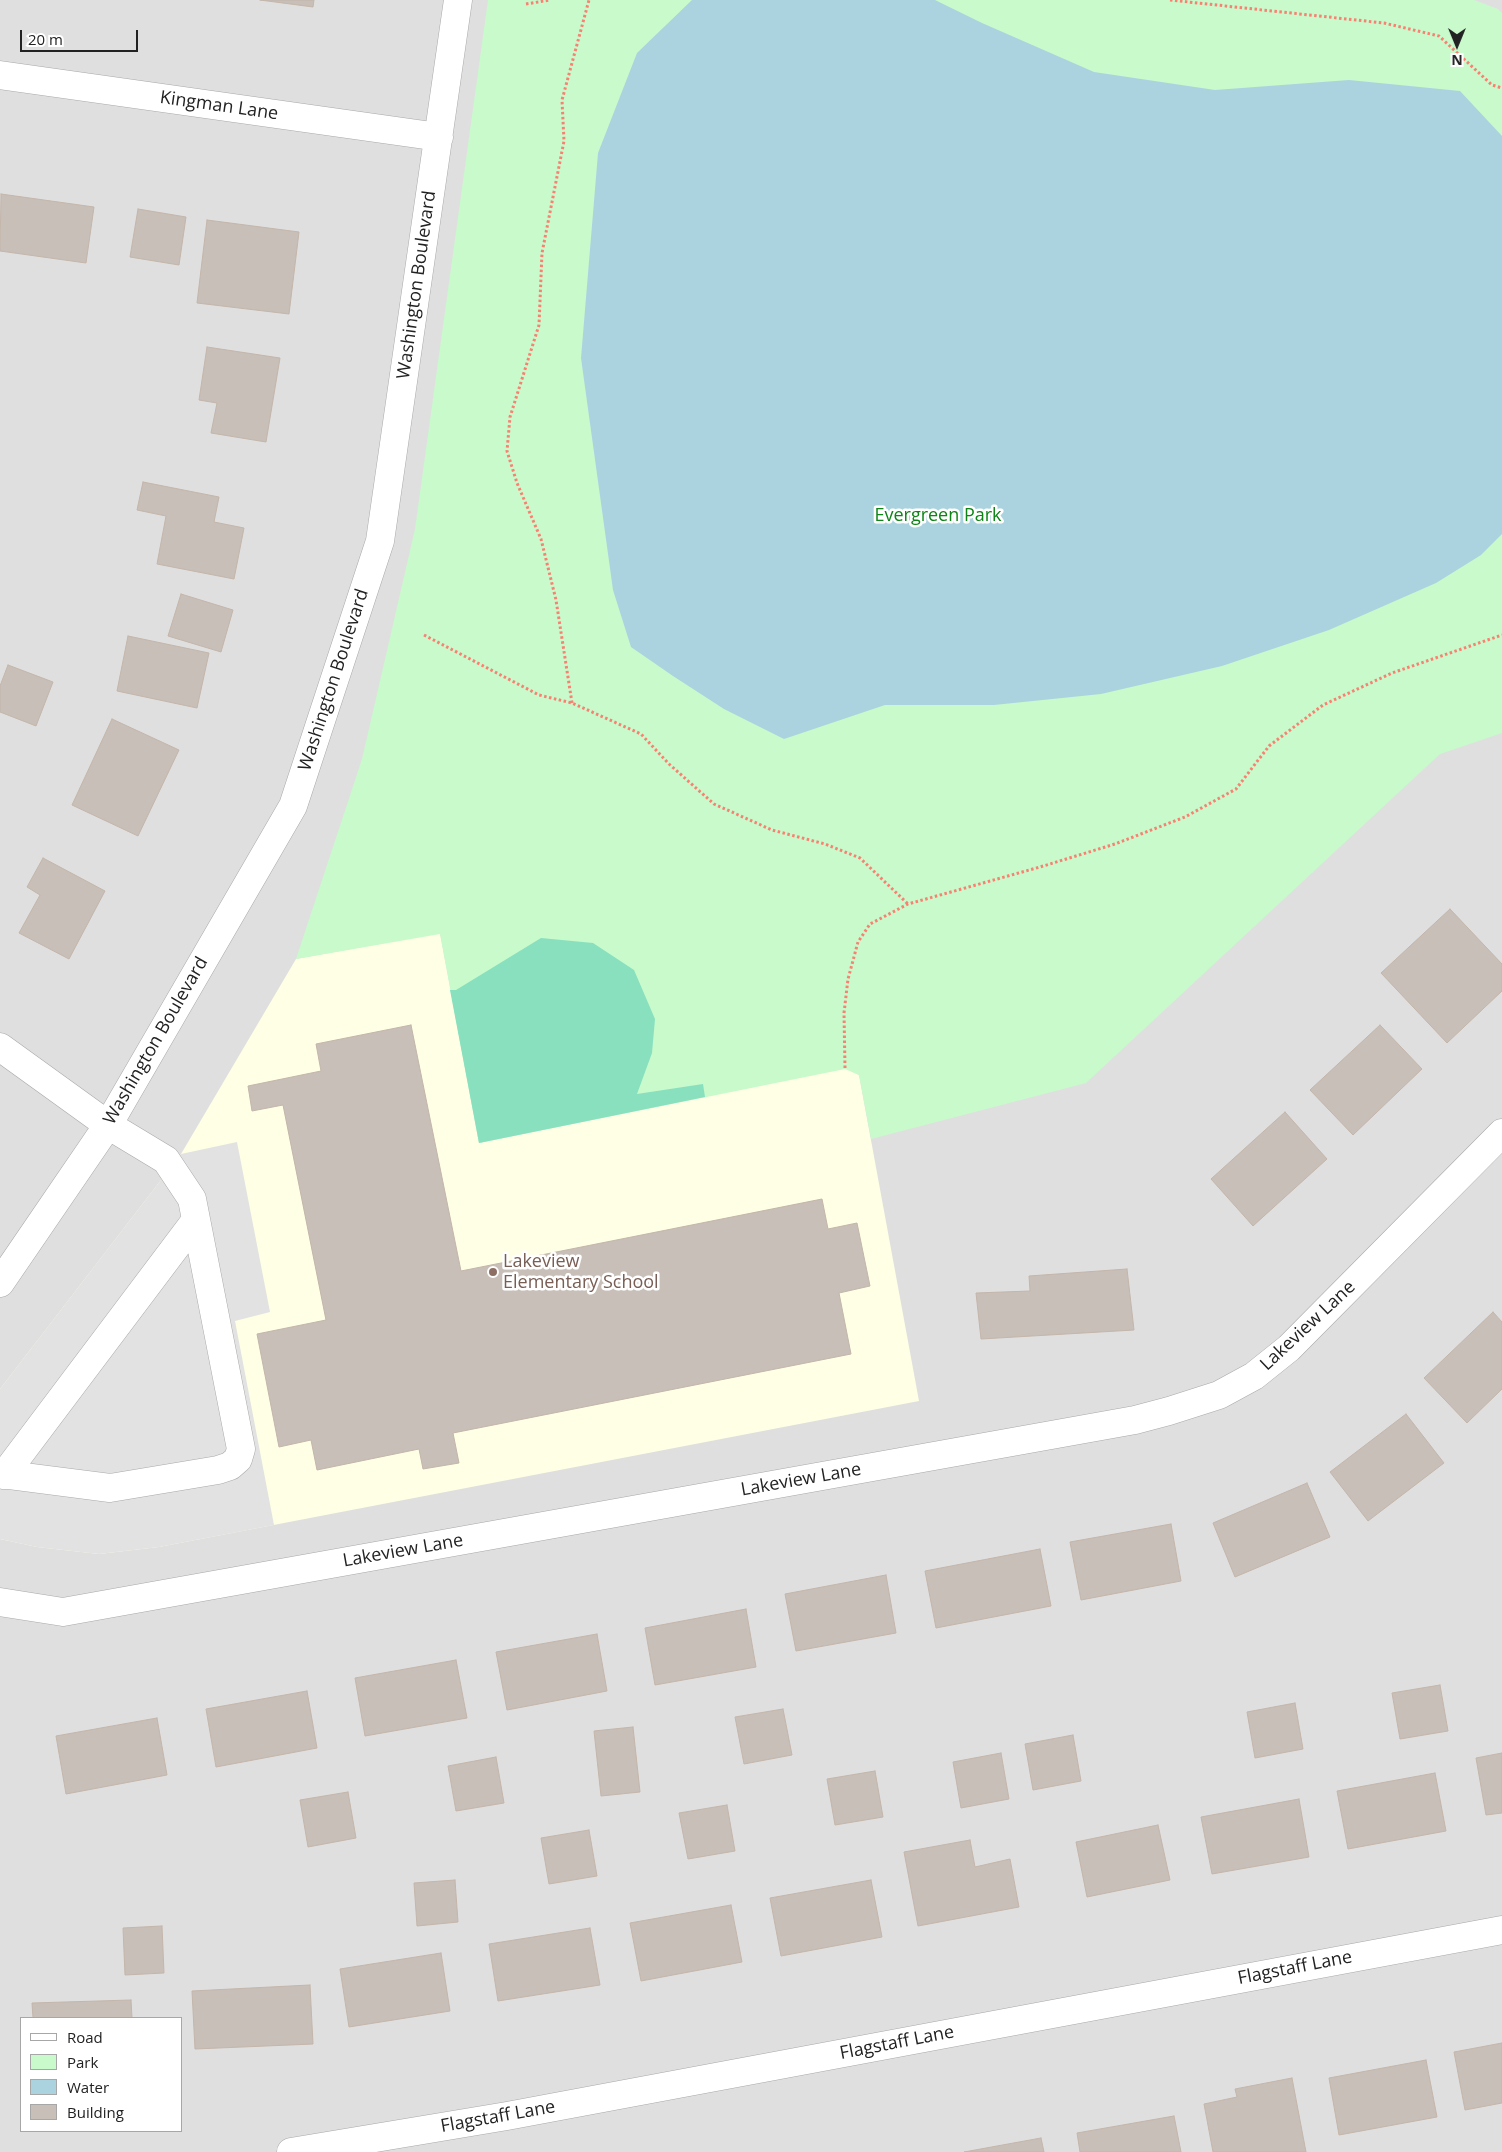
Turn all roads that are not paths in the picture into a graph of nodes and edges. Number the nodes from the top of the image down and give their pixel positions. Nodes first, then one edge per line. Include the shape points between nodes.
1 (458, 0) edge
2 (0, 75) edge
3 (439, 137) junction
4 (0, 1047) edge
5 (108, 1125) junction
6 (1502, 1133) edge
7 (196, 1220) junction
8 (0, 1283) edge
9 (2, 1475) edge
10 (0, 1602) edge
11 (1502, 1930) edge
12 (291, 2152) edge

1 - 3 street, Washington Boulevard
2 - 3 street, Kingman Lane
3 - 5 street, Washington Boulevard via 380,541 292,806
4 - 5 street
5 - 7 street via 166,1160 192,1199
5 - 8 street, Washington Boulevard
6 - 10 street, Lakeview Lane via 1289,1348 1233,1388 1169,1412 63,1612
7 - 9 street
7 - 9 street via 241,1449 238,1459 218,1470 110,1488
11 - 12 street, Flagstaff Lane via 507,2116

